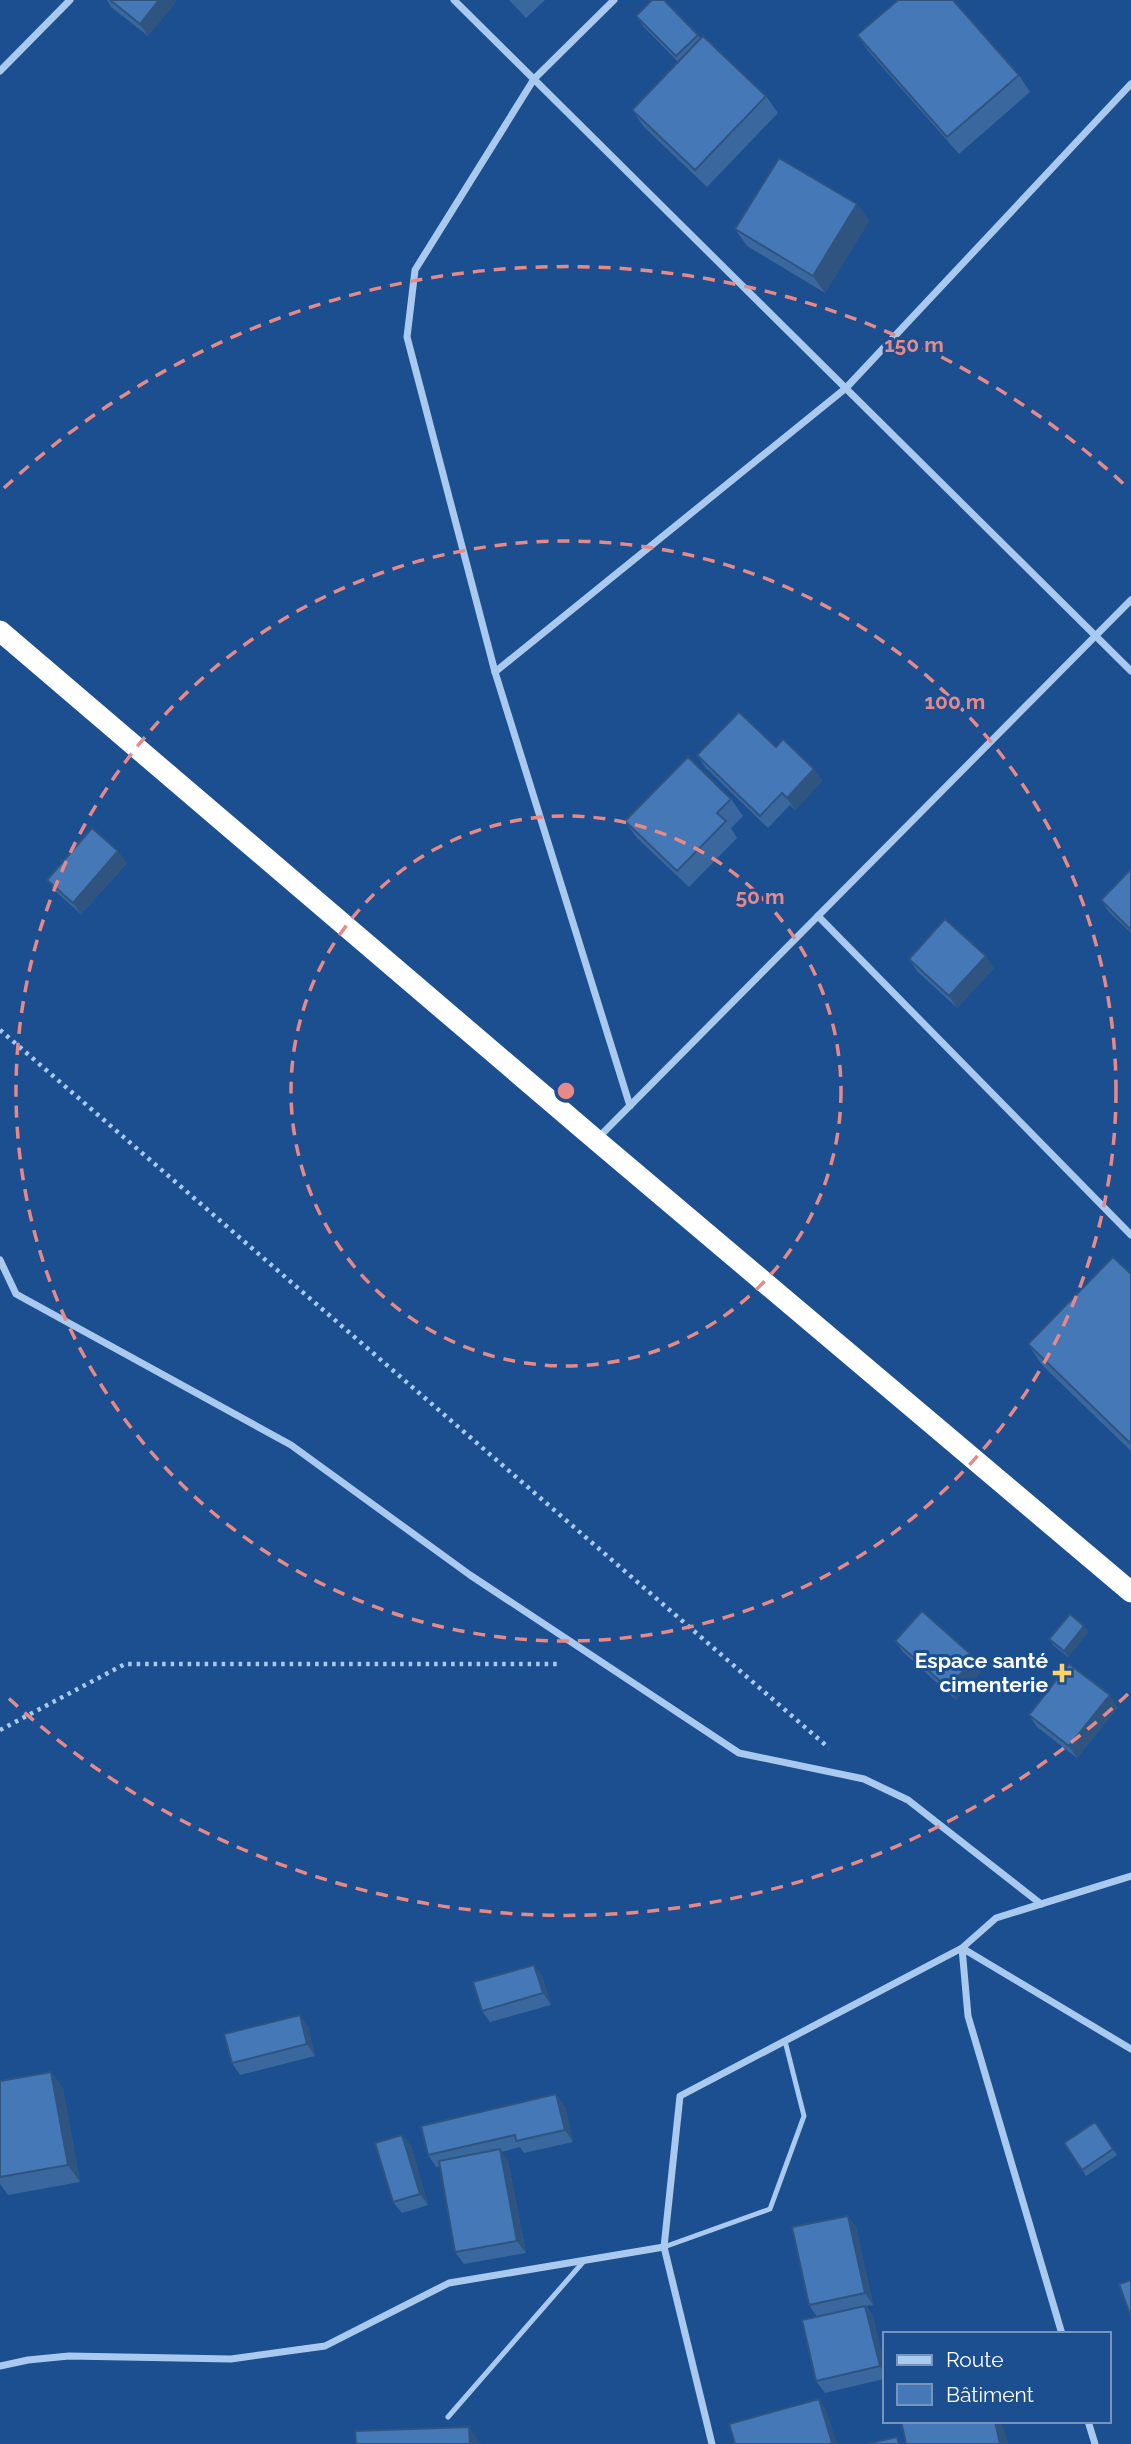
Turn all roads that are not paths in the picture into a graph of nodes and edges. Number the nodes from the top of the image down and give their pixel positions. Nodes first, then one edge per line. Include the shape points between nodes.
1 (70, 0) edge
2 (454, 0) edge
3 (614, 0) edge
4 (0, 71) edge
5 (534, 79) junction
6 (1131, 84) edge
7 (846, 388) junction
8 (1131, 600) edge
9 (0, 631) edge
10 (1096, 636) junction
11 (1131, 671) edge
12 (495, 672) junction
13 (818, 916) junction
14 (630, 1106) junction
15 (596, 1140) junction
16 (1131, 1235) edge
17 (0, 1260) edge
18 (1131, 1592) edge
19 (1131, 1876) edge
20 (1041, 1904) junction
21 (962, 1948) junction
22 (785, 2041) junction
23 (1131, 2049) edge
24 (664, 2247) junction
25 (586, 2259) junction
26 (1061, 2332) edge
27 (0, 2367) edge
28 (449, 2417) dead end
29 (1089, 2423) edge
30 (712, 2444) edge
31 (1095, 2444) edge

1 - 4 street
2 - 5 street
3 - 5 street
5 - 7 street
5 - 12 street via 415,270 407,337
6 - 7 street
7 - 10 street
7 - 12 street
8 - 10 street
9 - 15 highway
10 - 11 street
10 - 13 street
12 - 14 street
13 - 14 street
13 - 16 street
14 - 15 street
15 - 18 highway
17 - 20 street via 16,1293 291,1446 470,1575 739,1753 864,1779 908,1800
19 - 20 street
20 - 21 street via 996,1918
21 - 22 street
21 - 23 street
21 - 26 street via 968,2016
22 - 24 street via 680,2096
22 - 24 lane via 804,2116 771,2209
24 - 25 street
24 - 30 street
25 - 27 street via 449,2283 324,2346 231,2358 69,2356
25 - 28 lane
29 - 31 street

